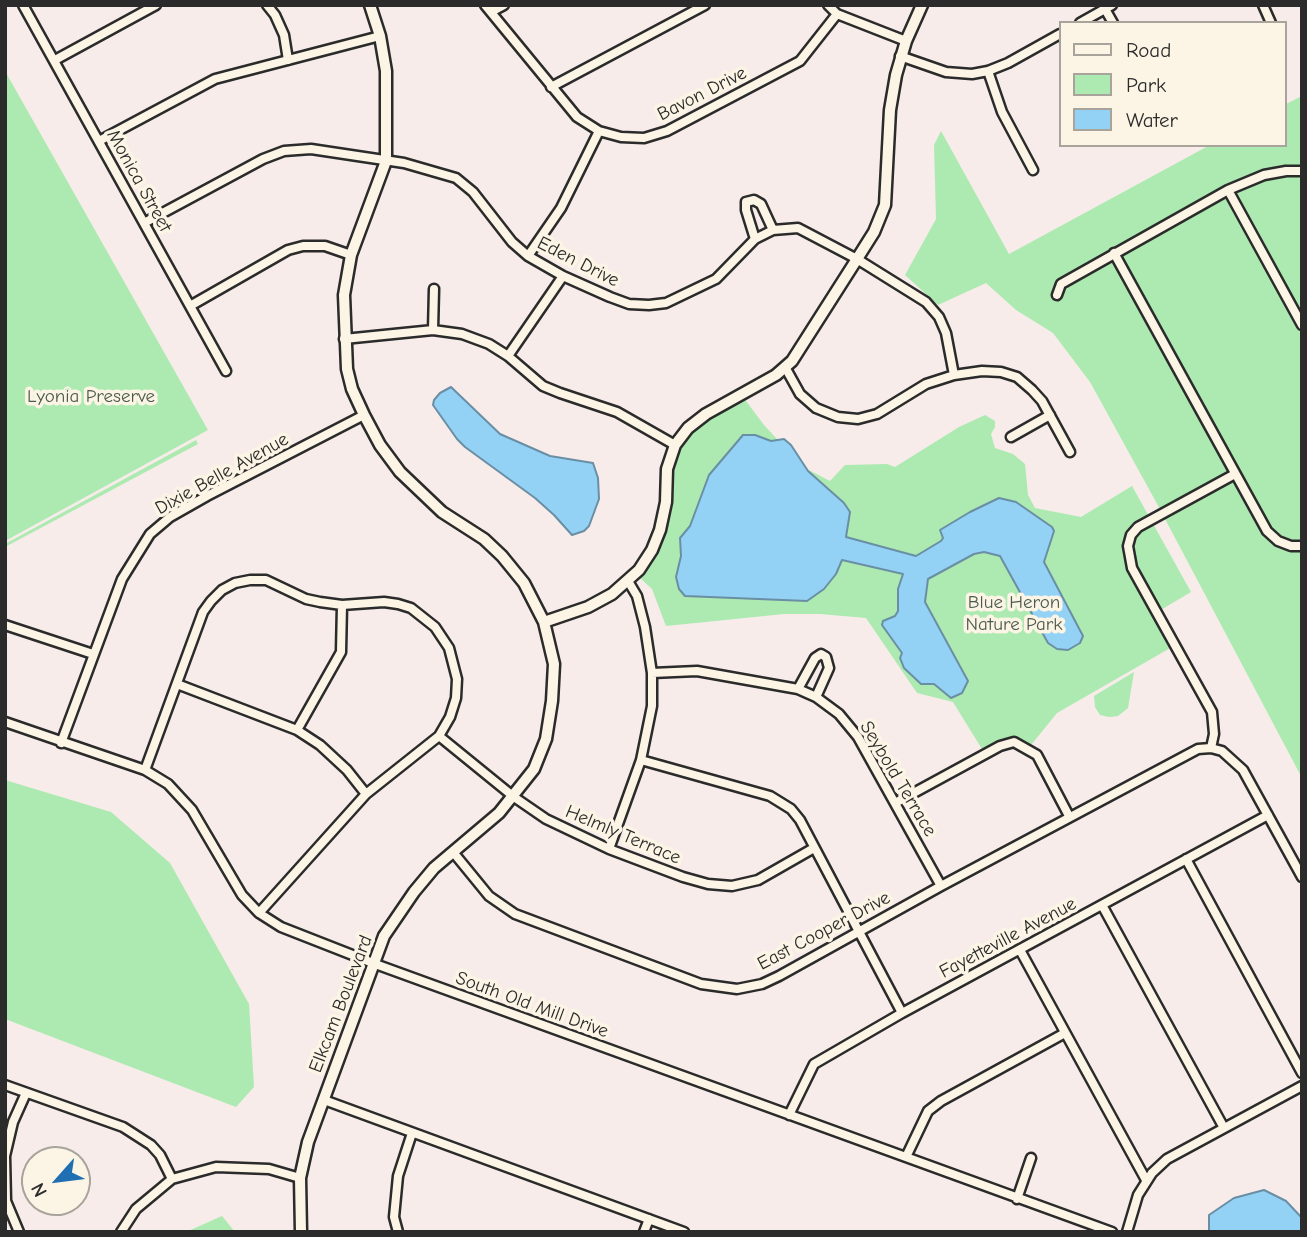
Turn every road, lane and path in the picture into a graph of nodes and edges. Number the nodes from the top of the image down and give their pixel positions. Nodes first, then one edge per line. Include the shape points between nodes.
1 (23, 5) edge
2 (156, 5) edge
3 (267, 5) edge
4 (370, 5) edge
5 (504, 5) edge
6 (705, 5) edge
7 (828, 5) edge
8 (922, 5) edge
9 (1263, 5) edge
10 (1109, 7) edge
11 (488, 9) edge
12 (837, 14) junction
13 (1084, 21) edge
14 (1270, 21) edge
15 (1058, 35) edge
16 (380, 36) junction
17 (906, 41) junction
18 (900, 56) junction
19 (55, 60) junction
20 (288, 60) junction
21 (988, 71) junction
22 (551, 87) junction
23 (598, 131) junction
24 (99, 141) junction
25 (386, 161) junction
26 (1033, 170) dead end
27 (1302, 171) edge
28 (1228, 190) junction
29 (144, 223) junction
30 (773, 230) junction
31 (755, 239) junction
32 (1114, 253) junction
33 (351, 255) junction
34 (528, 256) junction
35 (858, 259) junction
36 (563, 276) junction
37 (434, 289) dead end
38 (1057, 295) dead end
39 (190, 306) junction
40 (1302, 325) edge
41 (433, 330) junction
42 (344, 339) junction
43 (508, 356) junction
44 (785, 367) junction
45 (226, 372) dead end
46 (954, 375) junction
47 (364, 415) junction
48 (1050, 415) junction
49 (1011, 437) dead end
50 (675, 444) junction
51 (1070, 452) dead end
52 (1236, 474) junction
53 (1302, 546) edge
54 (628, 581) junction
55 (342, 605) junction
56 (544, 622) junction
57 (5, 625) edge
58 (93, 654) junction
59 (652, 673) junction
60 (177, 684) junction
61 (797, 689) junction
62 (816, 698) junction
63 (5, 722) edge
64 (297, 730) junction
65 (439, 736) junction
66 (61, 743) junction
67 (1211, 747) junction
68 (641, 760) junction
69 (145, 770) junction
70 (366, 794) junction
71 (514, 797) junction
72 (897, 803) junction
73 (1268, 815) junction
74 (1069, 816) junction
75 (814, 848) junction
76 (610, 849) junction
77 (453, 852) junction
78 (1186, 859) junction
79 (1302, 877) edge
80 (941, 886) junction
81 (1102, 905) junction
82 (259, 913) junction
83 (858, 932) junction
84 (1020, 950) junction
85 (373, 963) junction
86 (902, 1013) junction
87 (1065, 1033) junction
88 (1302, 1073) edge
89 (5, 1085) edge
90 (1302, 1086) edge
91 (26, 1093) junction
92 (324, 1100) junction
93 (789, 1115) junction
94 (1224, 1128) junction
95 (412, 1133) junction
96 (906, 1157) junction
97 (1031, 1158) dead end
98 (300, 1178) junction
99 (172, 1179) junction
100 (1146, 1181) junction
101 (1017, 1199) junction
102 (649, 1219) junction
103 (19, 1232) edge
104 (121, 1232) edge
105 (301, 1232) edge
106 (398, 1232) edge
107 (644, 1232) edge
108 (684, 1232) edge
109 (1112, 1232) edge
110 (1127, 1232) edge

1 - 19 street, Monica Street
2 - 19 street
3 - 20 street via 284,35
4 - 16 street, Elkcam Boulevard
5 - 11 street
6 - 22 street
7 - 12 street
8 - 17 street
9 - 14 street
10 - 13 street
11 - 22 street, Bavon Drive
12 - 17 street
12 - 23 street, Bavon Drive via 800,61 667,131 644,138
15 - 21 street
16 - 20 street
16 - 25 street, Elkcam Boulevard via 386,71
17 - 18 street
18 - 21 street via 946,72
18 - 35 street via 890,110 885,205
19 - 24 street, Monica Street
20 - 24 street via 215,79
21 - 26 street via 1002,112
22 - 23 street, Bavon Drive via 577,117
23 - 34 street via 561,208
24 - 29 street, Monica Street
25 - 29 street, Eden Drive via 311,149 284,151
25 - 33 street, Elkcam Boulevard
25 - 34 street, Eden Drive via 456,178
27 - 28 street via 1264,175
28 - 32 street
28 - 40 street
29 - 39 street, Monica Street
30 - 31 street, Eden Drive
30 - 31 street via 761,204 747,202
30 - 35 street via 798,228
31 - 36 street, Eden Drive via 716,279 666,303 629,304
32 - 38 street via 1060,285
32 - 52 street
33 - 39 street via 325,246 288,250
33 - 42 street, Elkcam Boulevard via 344,295
34 - 36 street, Eden Drive
35 - 44 street
35 - 46 street via 926,302 939,317
36 - 43 street
37 - 41 street
39 - 45 street, Monica Street
41 - 42 street
41 - 43 street via 462,334
42 - 47 street, Elkcam Boulevard via 352,389
43 - 50 street via 543,386 617,412
44 - 46 street via 800,394 816,408 838,418 858,419
44 - 50 street via 706,414
46 - 48 street via 982,371 1017,377
47 - 56 street, Elkcam Boulevard via 380,445 423,496 502,556 524,583
47 - 58 street, Dixie Belle Avenue via 207,496 150,534 122,579
48 - 49 street
48 - 51 street
50 - 54 street via 667,469 660,530 646,560
52 - 53 street via 1268,531 1278,541
52 - 67 street via 1138,527 1128,546 1132,568 1212,712
54 - 56 street via 588,607
54 - 59 street via 637,596
55 - 60 street via 306,599 266,580 235,583 222,590 203,612
55 - 64 street via 341,652
55 - 65 street via 398,604 435,627 449,648 457,679 450,717
56 - 71 street, Elkcam Boulevard via 554,664 546,739 534,769
57 - 58 street
58 - 66 street, Dixie Belle Avenue
59 - 61 street, Seybold Terrace via 697,671
59 - 68 street via 652,706
60 - 64 street
60 - 69 street
61 - 62 street, Seybold Terrace
61 - 62 street via 821,654 829,668
62 - 72 street, Seybold Terrace via 839,714 858,737
63 - 66 street, South Old Mill Drive
64 - 70 street via 347,770
65 - 70 street
65 - 71 street, Helmly Terrace
66 - 69 street, South Old Mill Drive
67 - 73 street via 1243,770
67 - 74 street, East Cooper Drive via 1189,752
68 - 75 street via 781,801 800,820
68 - 76 street
69 - 82 street, South Old Mill Drive via 192,810 242,895
70 - 82 street
71 - 76 street, Helmly Terrace via 546,819
71 - 77 street, Elkcam Boulevard
72 - 74 street via 1014,742 1037,755
72 - 80 street, Seybold Terrace
73 - 78 street, Fayetteville Avenue
73 - 79 street
74 - 80 street, East Cooper Drive
75 - 76 street, Helmly Terrace via 758,880 732,886 683,877
75 - 83 street
77 - 83 street, East Cooper Drive via 489,896 515,914 719,988 762,984
77 - 85 street, Elkcam Boulevard via 414,892 384,936
78 - 81 street, Fayetteville Avenue
78 - 88 street
80 - 83 street, East Cooper Drive
81 - 84 street, Fayetteville Avenue
81 - 94 street
82 - 85 street, South Old Mill Drive via 281,928
83 - 86 street
84 - 86 street, Fayetteville Avenue
84 - 87 street
85 - 92 street, Elkcam Boulevard
85 - 93 street, South Old Mill Drive
86 - 93 street, Fayetteville Avenue via 814,1064
87 - 96 street via 928,1111
87 - 100 street
89 - 91 street
90 - 94 street
91 - 99 street via 123,1127 151,1145
91 - 103 street via 5,1156 6,1201
92 - 95 street
92 - 98 street, Elkcam Boulevard
93 - 96 street, South Old Mill Drive
94 - 100 street via 1167,1158
95 - 102 street
95 - 106 street via 397,1176 394,1217
96 - 101 street, South Old Mill Drive
97 - 101 street
98 - 99 street via 269,1170 216,1167
98 - 105 street, Elkcam Boulevard
99 - 104 street via 136,1209
100 - 110 street
101 - 109 street, South Old Mill Drive
102 - 107 street
102 - 108 street

